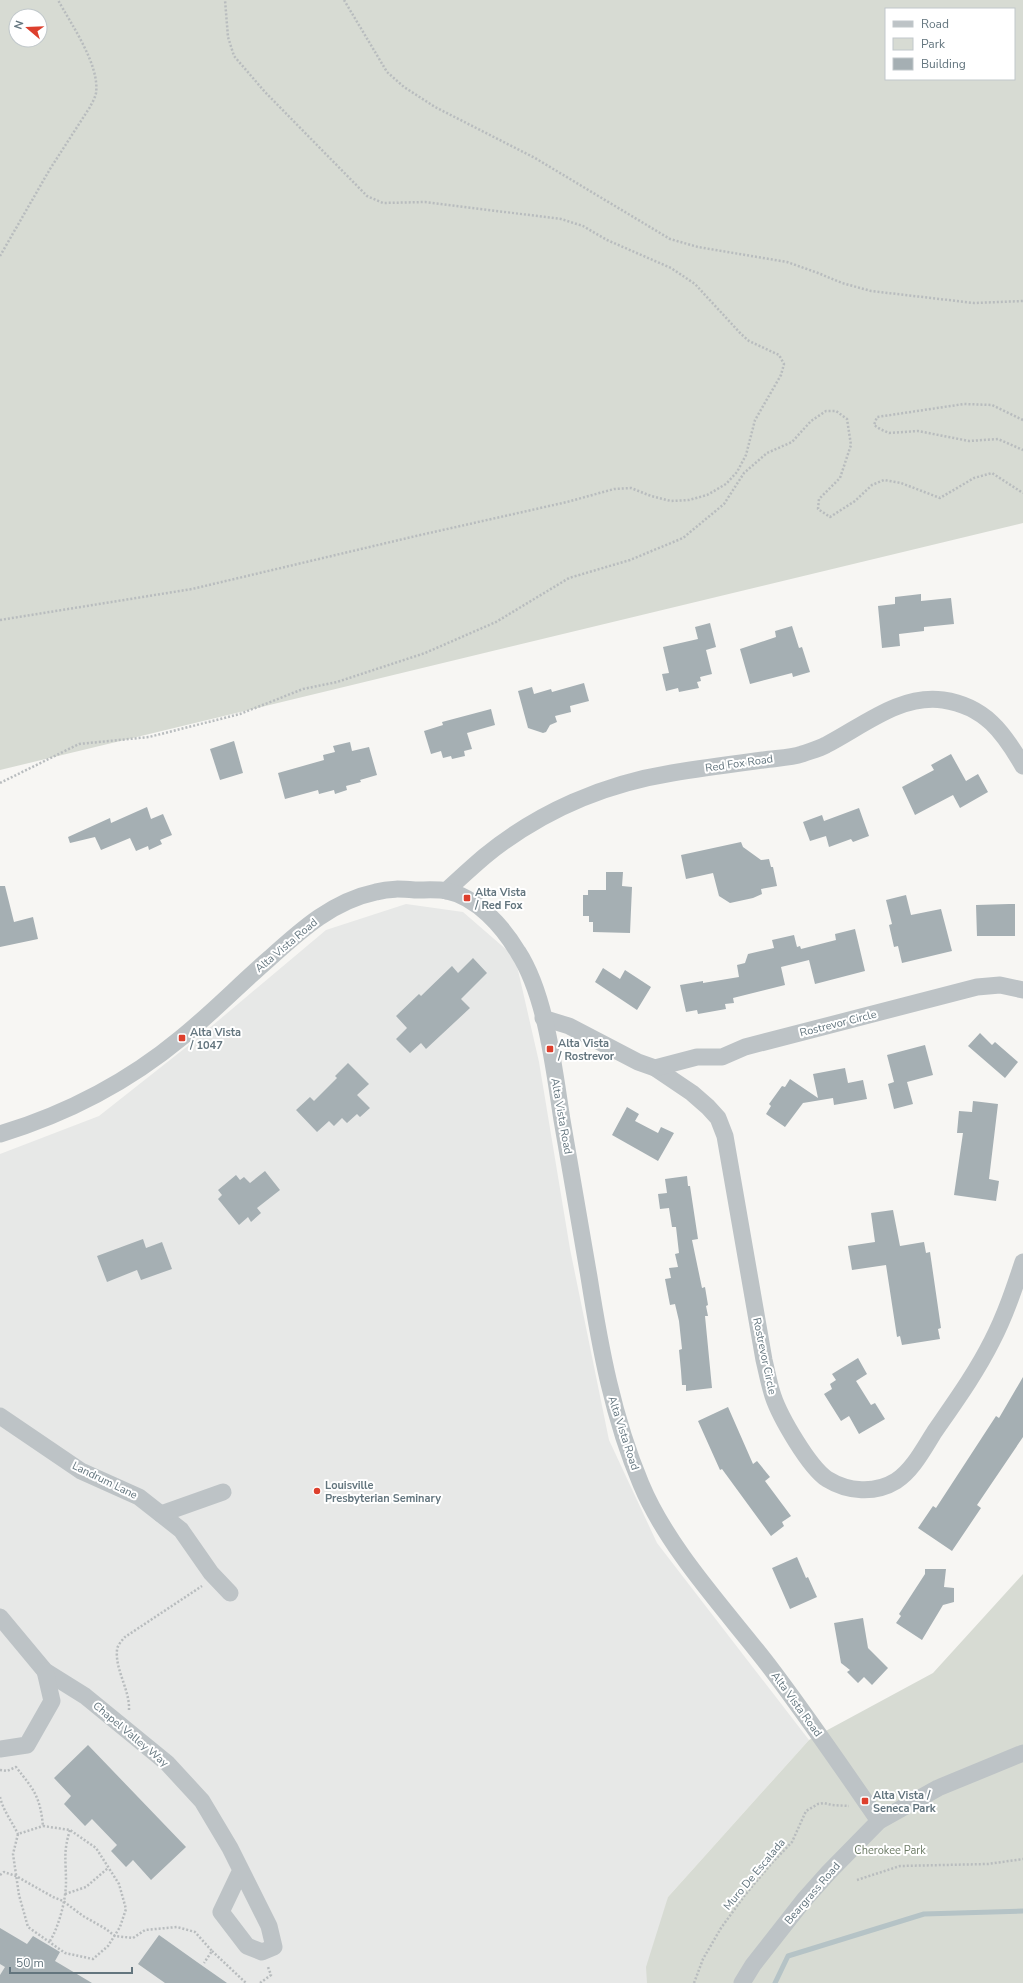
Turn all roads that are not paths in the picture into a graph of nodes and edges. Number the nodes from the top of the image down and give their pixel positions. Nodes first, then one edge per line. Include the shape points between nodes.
1 (1023, 766) edge
2 (446, 891) junction
3 (1023, 990) edge
4 (543, 1018) junction
5 (655, 1068) junction
6 (0, 1134) edge
7 (1023, 1262) edge
8 (0, 1416) edge
9 (223, 1492) dead end
10 (161, 1514) junction
11 (230, 1593) dead end
12 (0, 1617) edge
13 (45, 1671) junction
14 (0, 1749) edge
15 (1023, 1752) edge
16 (879, 1821) junction
17 (241, 1870) dead end
18 (742, 1983) edge

1 - 2 street, Red Fox Road via 1002,733 984,716 955,703 931,699 917,700 891,709 824,746 799,755 642,778 561,806 486,855
2 - 4 street, Alta Vista Road via 467,898 503,930 520,954 531,976
2 - 6 street, Alta Vista Road via 391,889 358,897 329,911 304,927 182,1038 151,1062 114,1085 60,1111
3 - 5 street, Rostrevor Circle via 1000,985 977,987 745,1046 722,1057 697,1057
4 - 5 street, Rostrevor Circle via 569,1026 638,1062
4 - 16 street, Alta Vista Road via 605,1366 624,1440 642,1488 686,1559 785,1687
5 - 7 street, Rostrevor Circle via 692,1093 708,1107 722,1126 764,1360 773,1396 794,1438 827,1478 850,1490 875,1490 897,1480 915,1462 973,1375 993,1340 1009,1304
8 - 10 street, Landrum Lane via 81,1470 139,1496
9 - 10 street
10 - 11 street, Landrum Lane via 181,1530 215,1578
12 - 13 street, Chapel Valley Way
13 - 14 street via 52,1701 27,1745
13 - 17 street, Chapel Valley Way via 85,1696 167,1763 202,1801
15 - 16 street, Beargrass Road via 938,1788
16 - 18 street, Beargrass Road via 804,1900

